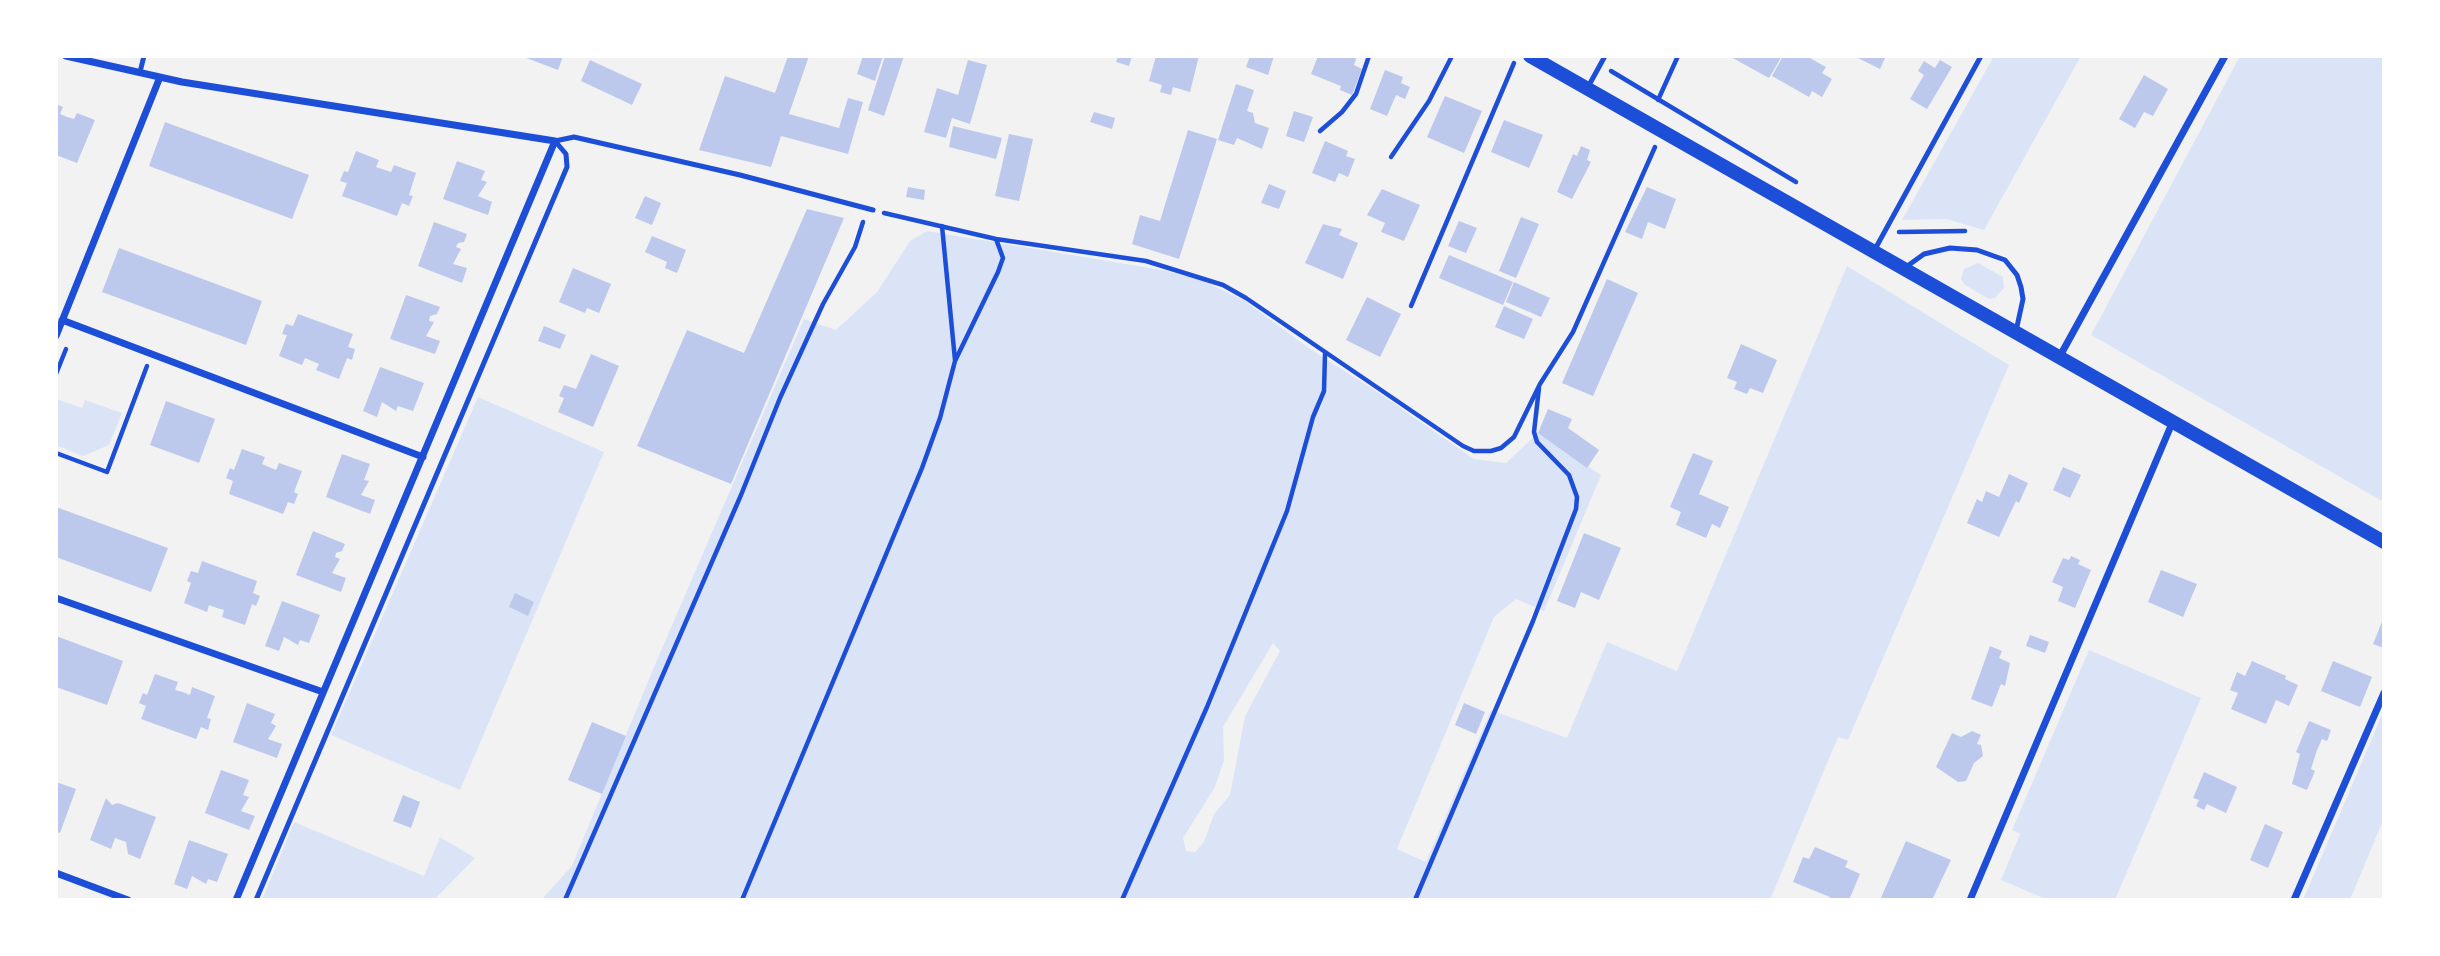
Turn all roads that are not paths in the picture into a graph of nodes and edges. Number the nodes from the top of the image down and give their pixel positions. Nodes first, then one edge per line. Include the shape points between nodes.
1 (66, 56) edge
2 (144, 56) edge
3 (1530, 56) edge
4 (1605, 56) edge
5 (1981, 56) edge
6 (2225, 56) edge
7 (140, 72) junction
8 (160, 77) junction
9 (1588, 87) junction
10 (555, 141) junction
11 (873, 210) road end
12 (1874, 251) junction
13 (1906, 268) junction
14 (62, 320) junction
15 (2017, 331) junction
16 (56, 336) edge
17 (2060, 356) junction
18 (2173, 421) junction
19 (423, 457) junction
20 (2384, 542) edge
21 (56, 598) edge
22 (323, 692) junction
23 (2384, 693) edge
24 (56, 873) edge
25 (128, 900) edge
26 (236, 900) edge
27 (256, 900) edge
28 (1969, 900) edge
29 (2294, 900) edge

1 - 7 street
2 - 7 lane
3 - 9 main road
4 - 9 lane
5 - 12 lane
6 - 17 street
7 - 8 street
8 - 10 street
8 - 14 street
9 - 12 main road
10 - 11 lane via 574,137
10 - 19 street
10 - 27 lane via 566,154 567,167
12 - 13 main road
13 - 15 main road
13 - 15 lane via 1924,254 1950,248 1978,250 2005,260 2021,287
14 - 16 street
14 - 19 street
15 - 17 main road
17 - 18 main road
18 - 20 main road
18 - 28 street
19 - 22 street
21 - 22 street
22 - 26 street
23 - 29 street
24 - 25 street

